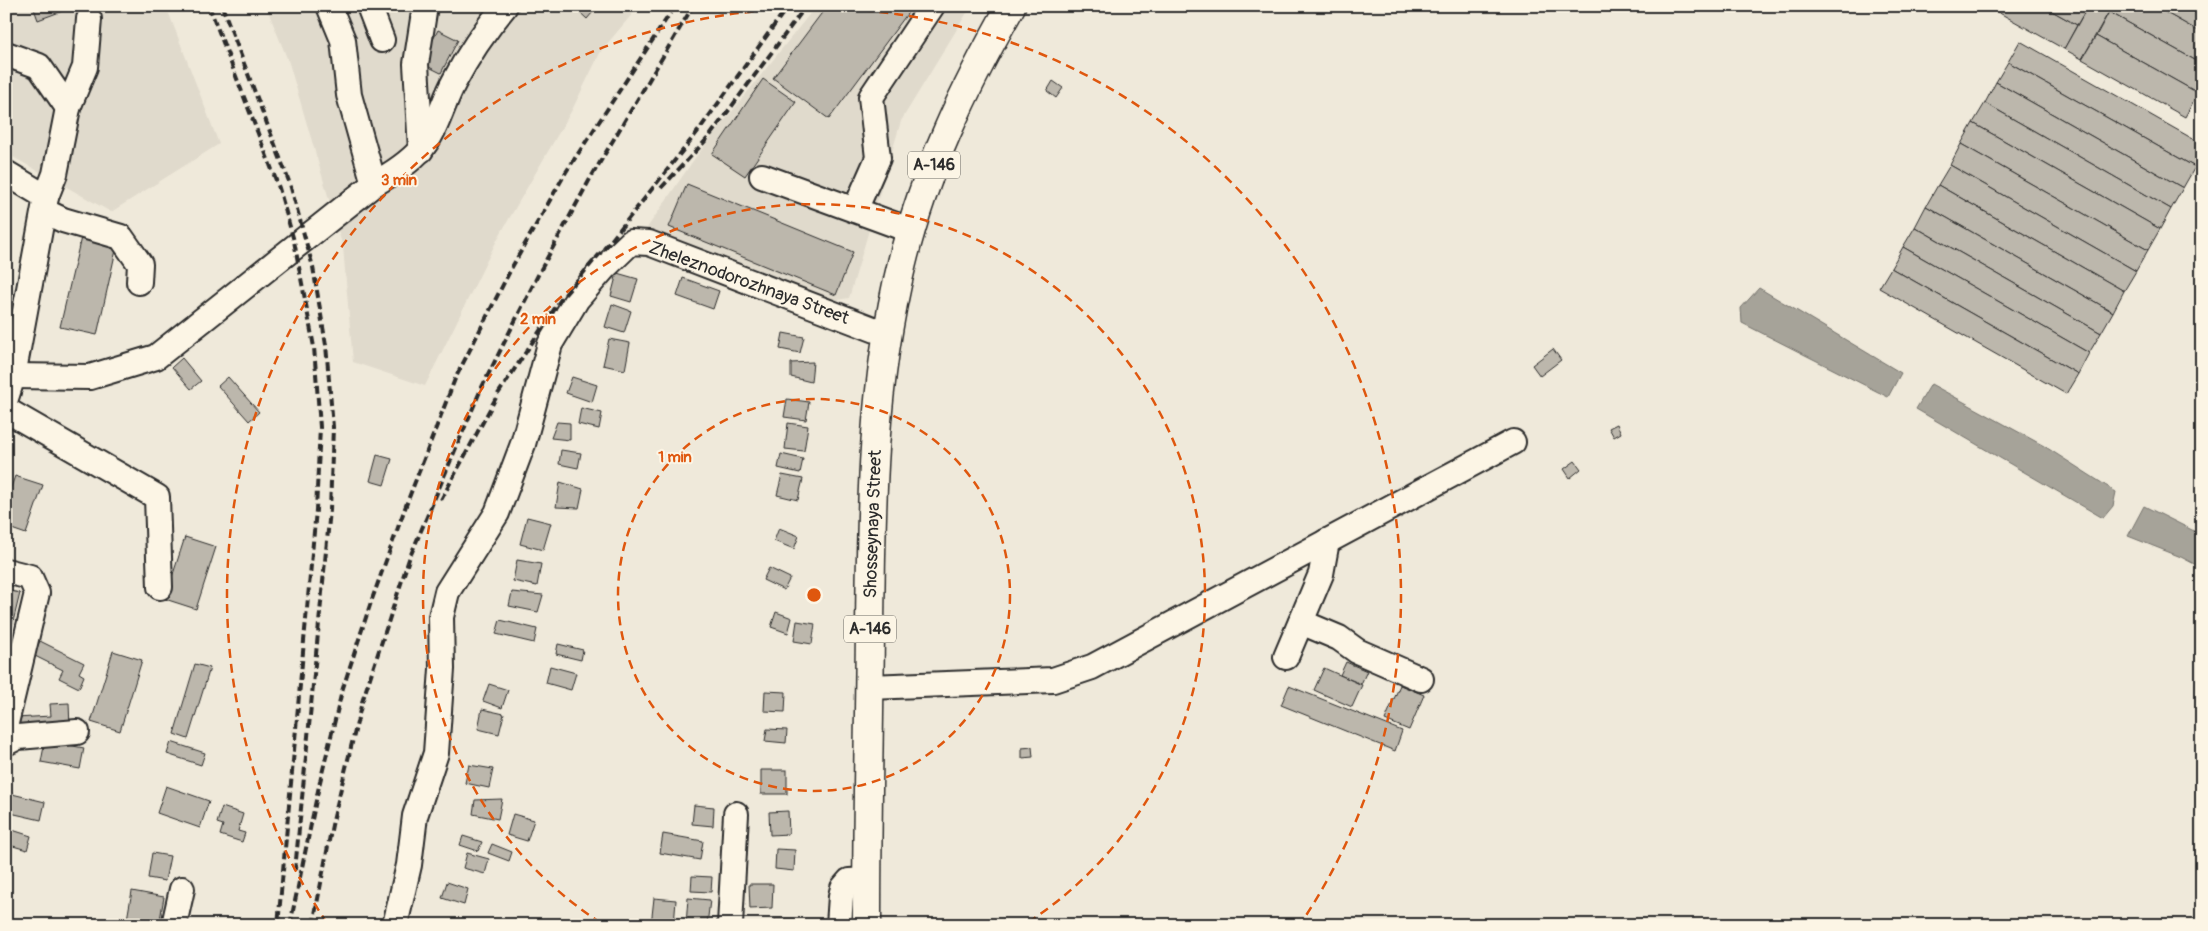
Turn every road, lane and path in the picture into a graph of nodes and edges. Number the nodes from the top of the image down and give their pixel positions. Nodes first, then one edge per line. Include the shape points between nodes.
1 (330, 6) edge
2 (369, 6) edge
3 (425, 6) edge
4 (506, 6) edge
5 (932, 6) edge
6 (1011, 6) edge
7 (89, 19) dead end
8 (382, 40) dead end
9 (6, 54) edge
10 (68, 108) junction
11 (420, 150) junction
12 (6, 173) edge
13 (762, 176) dead end
14 (374, 184) junction
15 (45, 204) junction
16 (855, 210) junction
17 (912, 231) junction
18 (138, 282) dead end
19 (886, 334) junction
20 (10, 387) edge
21 (6, 410) edge
22 (1513, 442) dead end
23 (1327, 541) junction
24 (6, 571) edge
25 (160, 586) dead end
26 (1301, 622) junction
27 (1286, 657) dead end
28 (1421, 678) dead end
29 (869, 687) junction
30 (6, 723) edge
31 (78, 732) dead end
32 (6, 743) edge
33 (736, 814) dead end
34 (867, 880) junction
35 (182, 889) dead end
36 (174, 925) edge
37 (395, 925) edge
38 (730, 925) edge
39 (839, 925) edge
40 (866, 925) edge

1 - 14 street via 343,40 349,95
2 - 8 street
3 - 11 street via 416,64
4 - 11 street via 454,82 436,124
5 - 16 street via 871,97 878,158
6 - 17 highway, А-146 via 951,121
7 - 10 street via 86,67
9 - 10 street via 39,66
10 - 15 street via 55,174
11 - 14 street
12 - 15 street
13 - 16 street
14 - 20 street via 156,357 90,377
15 - 18 street via 63,220 121,236 140,264
15 - 20 street
16 - 17 street
17 - 19 highway, А-146
19 - 29 highway, Shosseynaya Street / А-146 via 873,481
19 - 37 street, Zheleznodorozhnaya Street via 649,243 630,242 577,299 550,344 523,444 497,513 447,592 441,617 442,669 436,753 415,816 409,865
21 - 25 street via 157,497
22 - 23 street
23 - 26 street via 1321,574
23 - 29 street via 1092,667 1053,680
24 - 30 street via 30,577 37,592
26 - 27 street
26 - 28 street via 1339,638 1356,651
29 - 34 highway, Shosseynaya Street / А-146
31 - 32 street via 18,737
33 - 38 street
34 - 39 street via 849,881 843,888
34 - 40 highway, Shosseynaya Street / А-146
35 - 36 street

